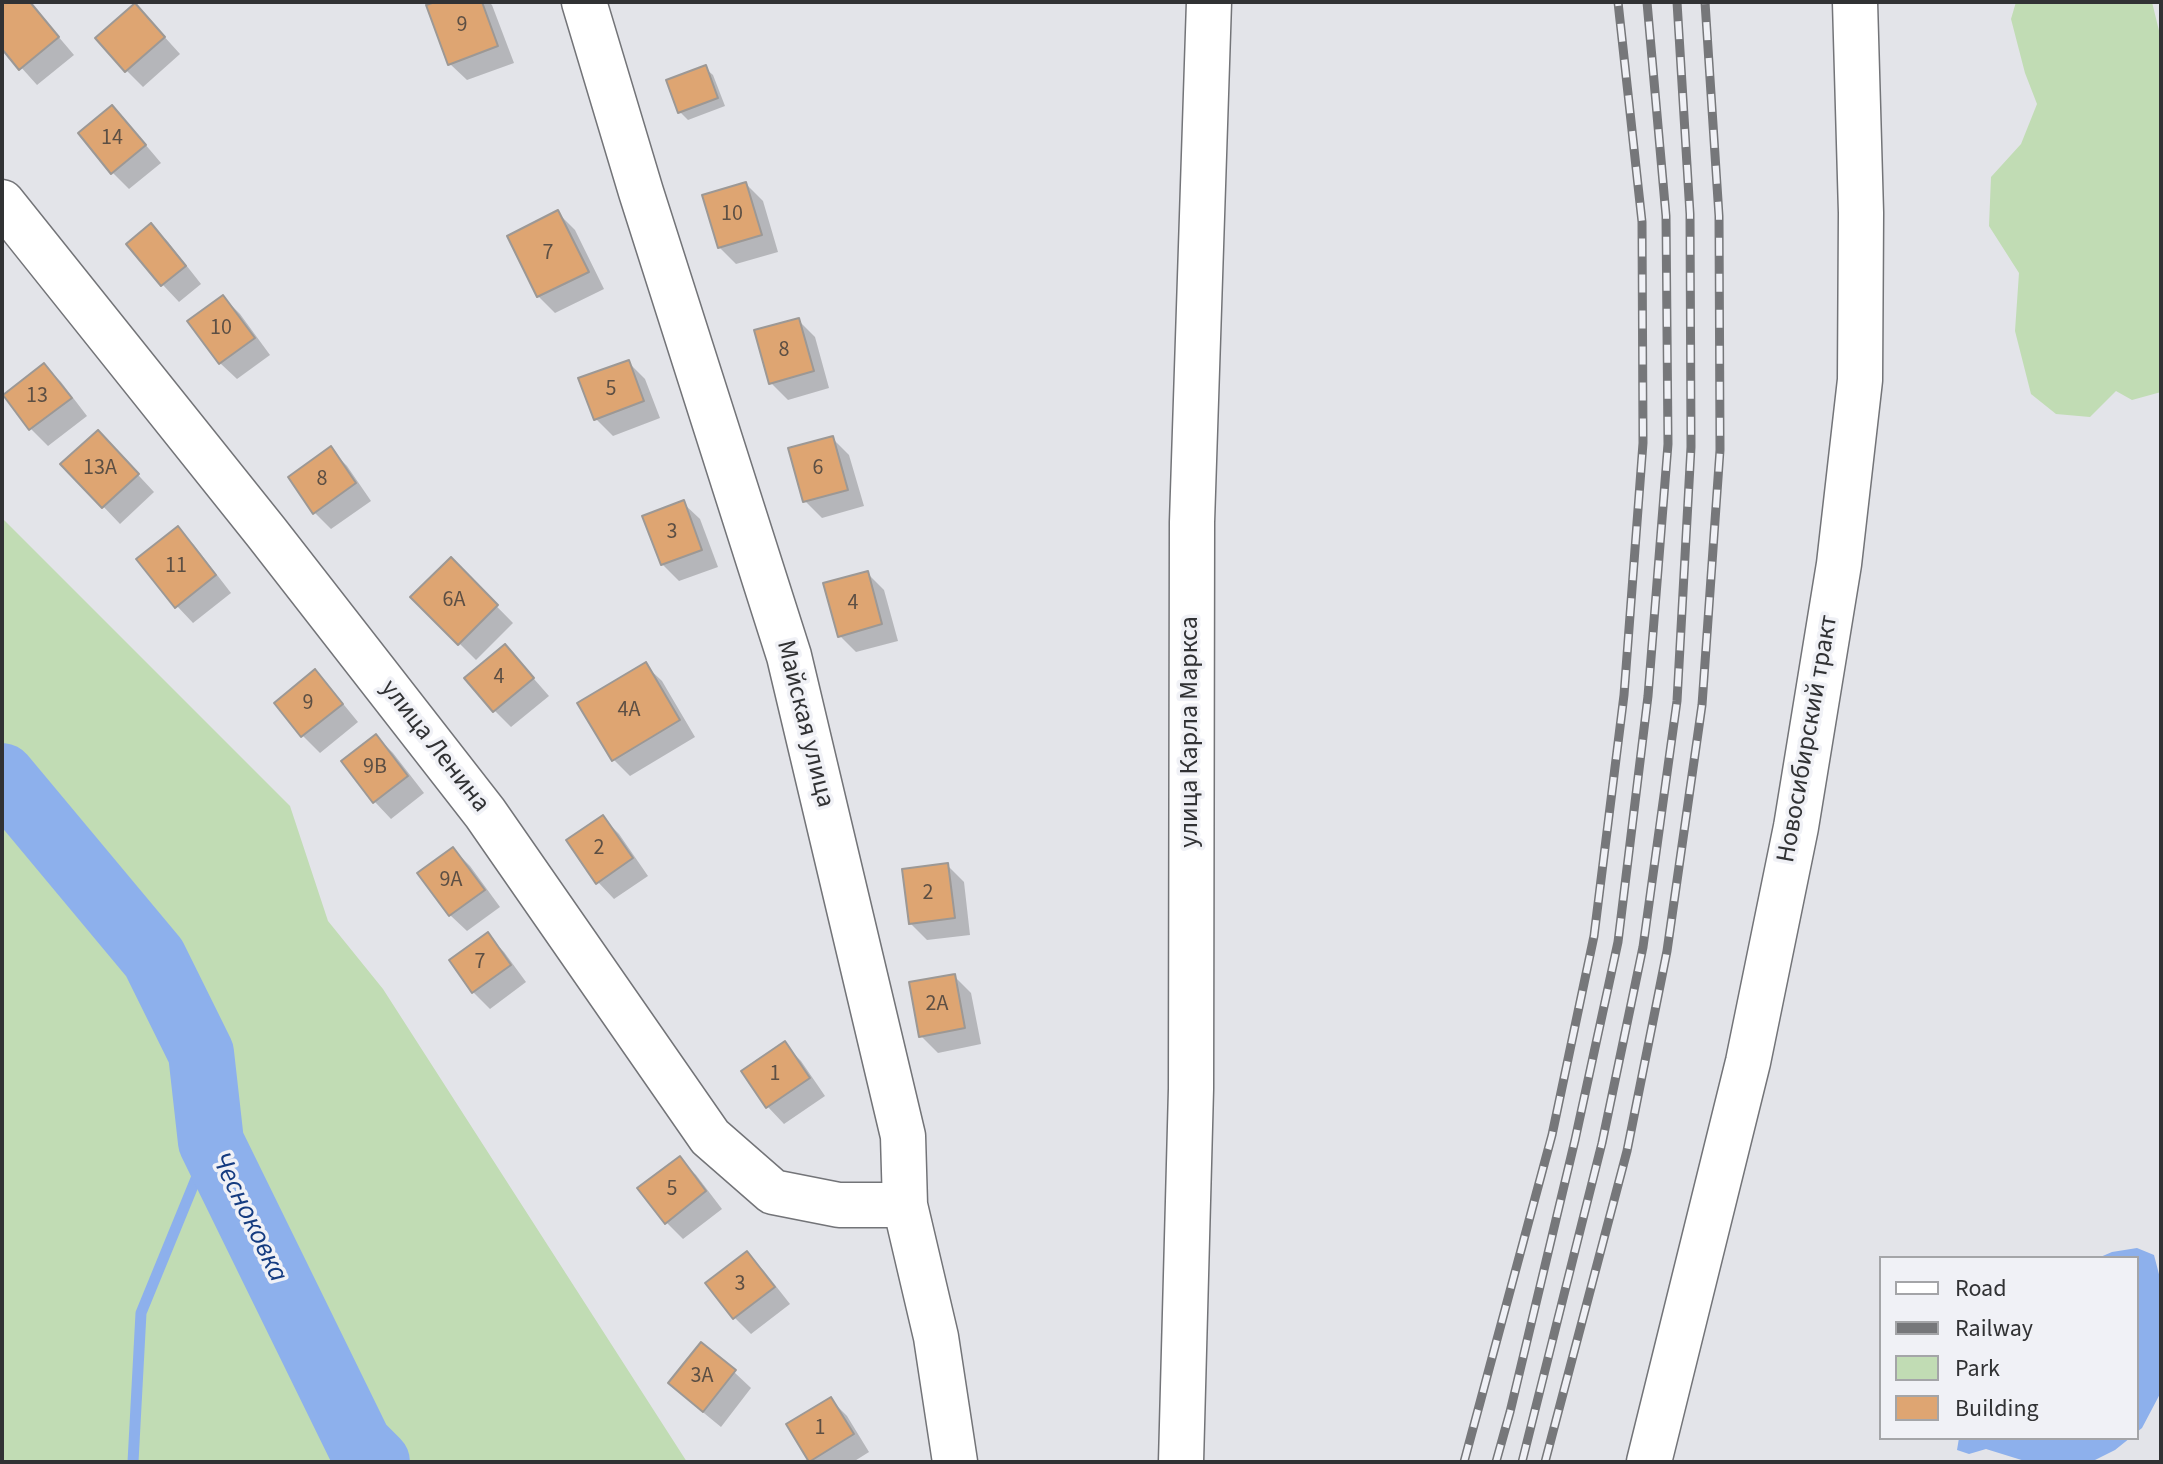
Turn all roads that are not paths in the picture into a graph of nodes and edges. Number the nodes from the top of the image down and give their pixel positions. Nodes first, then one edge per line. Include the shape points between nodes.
1 (584, 2) edge
2 (1209, 2) edge
3 (1855, 2) edge
4 (2, 202) edge
5 (905, 1205) junction
6 (955, 1462) edge
7 (1181, 1462) edge
8 (1649, 1462) edge

1 - 5 street, Майская улица via 789,656 903,1136
2 - 7 street, улица Карла Маркса via 1192,522 1191,1089
3 - 8 street, Новосибирский тракт via 1860,380 1839,564 1796,827 1748,1062
4 - 5 street, улица Ленина via 485,813 710,1137 773,1192 839,1205
5 - 6 street, Майская улица via 936,1337

